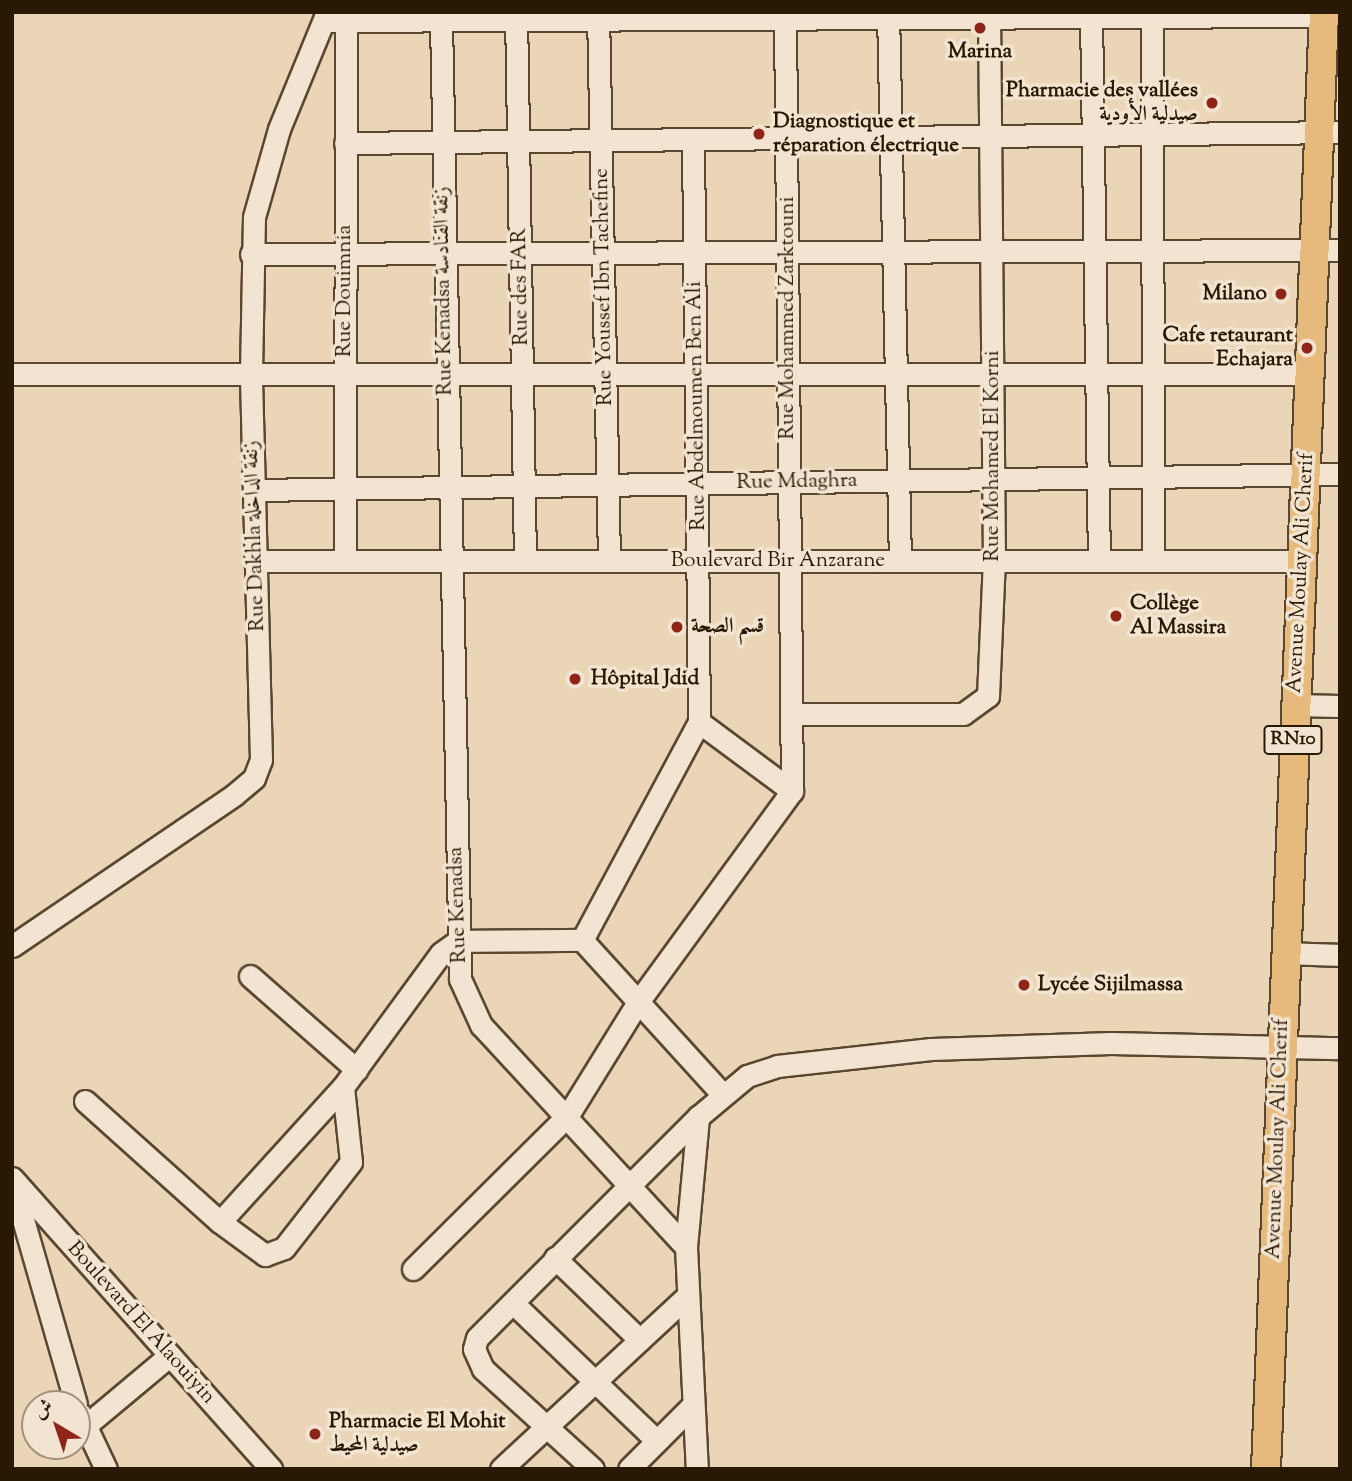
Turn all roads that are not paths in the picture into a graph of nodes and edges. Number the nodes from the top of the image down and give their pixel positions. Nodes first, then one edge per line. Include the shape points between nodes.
1 (1263, 14) edge
2 (1324, 14) edge
3 (888, 15) edge
4 (989, 15) edge
5 (1091, 15) edge
6 (516, 16) edge
7 (598, 16) edge
8 (664, 16) edge
9 (727, 16) edge
10 (785, 16) edge
11 (1152, 17) junction
12 (332, 18) edge
13 (441, 20) junction
14 (1330, 132) edge
15 (1093, 135) junction
16 (1152, 135) junction
17 (990, 137) junction
18 (891, 138) junction
19 (786, 139) junction
20 (693, 140) junction
21 (601, 141) junction
22 (518, 142) junction
23 (442, 143) junction
24 (345, 144) junction
25 (1328, 250) edge
26 (893, 251) junction
27 (991, 251) junction
28 (1094, 251) junction
29 (1152, 251) junction
30 (695, 252) junction
31 (787, 252) junction
32 (444, 253) junction
33 (520, 253) junction
34 (603, 253) junction
35 (251, 254) junction
36 (345, 254) junction
37 (12, 373) edge
38 (251, 373) junction
39 (345, 373) junction
40 (696, 373) junction
41 (788, 373) junction
42 (1096, 373) junction
43 (1153, 373) junction
44 (1310, 373) junction
45 (446, 374) junction
46 (522, 374) junction
47 (605, 374) junction
48 (896, 374) junction
49 (992, 374) junction
50 (1307, 474) junction
51 (1340, 474) edge
52 (1153, 477) junction
53 (1097, 478) junction
54 (993, 479) junction
55 (898, 480) junction
56 (789, 482) junction
57 (698, 483) junction
58 (608, 485) junction
59 (524, 486) junction
60 (447, 487) junction
61 (345, 488) junction
62 (254, 490) junction
63 (255, 561) junction
64 (345, 561) junction
65 (448, 561) junction
66 (525, 561) junction
67 (609, 561) junction
68 (699, 561) junction
69 (790, 561) junction
70 (900, 561) junction
71 (994, 561) junction
72 (1099, 561) junction
73 (1153, 561) junction
74 (1301, 561) junction
75 (1295, 705) junction
76 (1340, 706) edge
77 (791, 714) junction
78 (699, 722) junction
79 (792, 791) junction
80 (582, 940) junction
81 (458, 941) junction
82 (12, 946) edge
83 (1284, 953) junction
84 (1340, 955) edge
85 (250, 976) dead end
86 (638, 1002) junction
87 (1281, 1046) junction
88 (1340, 1048) edge
89 (357, 1070) junction
90 (343, 1087) junction
91 (721, 1093) junction
92 (85, 1101) dead end
93 (568, 1115) junction
94 (698, 1117) junction
95 (12, 1180) edge
96 (632, 1184) junction
97 (219, 1222) junction
98 (686, 1247) junction
99 (555, 1258) junction
100 (414, 1269) dead end
101 (685, 1298) junction
102 (513, 1303) junction
103 (640, 1340) junction
104 (170, 1355) junction
105 (594, 1382) junction
106 (73, 1390) edge
107 (91, 1404) edge
108 (691, 1408) junction
109 (546, 1427) junction
110 (91, 1437) edge
111 (657, 1441) junction
112 (106, 1469) edge
113 (271, 1469) edge
114 (501, 1469) edge
115 (593, 1469) edge
116 (629, 1469) edge
117 (697, 1469) edge
118 (1266, 1469) edge

1 - 2 street
1 - 11 street
2 - 14 main road, Avenue Moulay Ali Cherif / RN10
3 - 4 street
3 - 10 street
3 - 18 street
4 - 5 street
4 - 17 street, Rue Mohamed El Korni
5 - 11 street
5 - 15 street
6 - 7 street
6 - 13 street
6 - 22 street, Rue des FAR
7 - 8 street
7 - 21 street, Rue Youssef Ibn Tachefine
8 - 9 street
9 - 10 street
10 - 19 street, Rue Mohammed Zarktouni
11 - 16 street
12 - 13 street
12 - 24 street, Rue Douimnia
12 - 35 street, Rue Dakhla زنقة الداخلة via 263,173
13 - 23 street, Rue Kenadsa زنقة القنادسة
14 - 16 street
14 - 25 main road, Avenue Moulay Ali Cherif / RN10
15 - 16 street
15 - 17 street
15 - 28 street
16 - 29 street
17 - 18 street
17 - 27 street, Rue Mohamed El Korni
18 - 19 street
18 - 26 street
19 - 20 street
19 - 31 street, Rue Mohammed Zarktouni
20 - 21 street
20 - 30 street, Rue Abdelmoumen Ben Ali
21 - 22 street
21 - 34 street, Rue Youssef Ibn Tachefine
22 - 23 street
22 - 33 street, Rue des FAR
23 - 24 street
23 - 32 street, Rue Kenadsa زنقة القنادسة
24 - 36 street, Rue Douimnia
25 - 29 street
25 - 44 main road, Avenue Moulay Ali Cherif / RN10
26 - 27 street
26 - 31 street
26 - 48 street
27 - 28 street
27 - 49 street, Rue Mohamed El Korni
28 - 29 street
28 - 42 street
29 - 43 street
30 - 31 street
30 - 34 street
30 - 40 street, Rue Abdelmoumen Ben Ali
31 - 41 street, Rue Mohammed Zarktouni
32 - 33 street
32 - 36 street
32 - 45 street, Rue Kenadsa زنقة القنادسة
33 - 34 street
33 - 46 street, Rue des FAR
34 - 47 street, Rue Youssef Ibn Tachefine
35 - 36 street
35 - 38 street, Rue Dakhla زنقة الداخلة
36 - 39 street, Rue Douimnia
37 - 38 street
38 - 39 street
38 - 62 street, Rue Dakhla زنقة الداخلة
39 - 45 street
39 - 61 street, Rue Douimnia
40 - 41 street
40 - 47 street
40 - 57 street, Rue Abdelmoumen Ben Ali
41 - 48 street
41 - 56 street, Rue Mohammed Zarktouni
42 - 43 street
42 - 49 street
42 - 53 street
43 - 44 street
43 - 52 street
44 - 50 main road, Avenue Moulay Ali Cherif / RN10
45 - 46 street
45 - 60 street, Rue Kenadsa زنقة القنادسة
46 - 47 street
46 - 59 street, Rue des FAR
47 - 58 street, Rue Youssef Ibn Tachefine
48 - 49 street
48 - 55 street
49 - 54 street, Rue Mohamed El Korni
50 - 51 street, Rue Mdaghra
50 - 52 street, Rue Mdaghra
50 - 74 main road, Avenue Moulay Ali Cherif / RN10
52 - 53 street, Rue Mdaghra
52 - 73 street
53 - 54 street, Rue Mdaghra
53 - 72 street
54 - 55 street, Rue Mdaghra
54 - 71 street, Rue Mohamed El Korni
55 - 56 street, Rue Mdaghra
55 - 70 street
56 - 57 street, Rue Mdaghra
56 - 69 street, Rue Mohammed Zarktouni
57 - 58 street, Rue Mdaghra
57 - 68 street, Rue Abdelmoumen Ben Ali
58 - 59 street, Rue Mdaghra
58 - 67 street, Rue Youssef Ibn Tachefine
59 - 60 street, Rue Mdaghra
59 - 66 street, Rue des FAR
60 - 61 street, Rue Mdaghra
60 - 65 street, Rue Kenadsa زنقة القنادسة
61 - 62 street, Rue Mdaghra
61 - 64 street, Rue Douimnia
62 - 63 street, Rue Dakhla زنقة الداخلة
63 - 64 street, Boulevard Bir Anzarane
63 - 82 street, Rue Dakhla زنقة الداخلة via 263,734 254,778
64 - 65 street, Boulevard Bir Anzarane
65 - 66 street, Boulevard Bir Anzarane
65 - 81 street, Rue Kenadsa
66 - 67 street, Boulevard Bir Anzarane
67 - 68 street, Boulevard Bir Anzarane
68 - 69 street, Boulevard Bir Anzarane
68 - 78 street, Rue Abdelmoumen Ben Ali
69 - 70 street, Boulevard Bir Anzarane
69 - 77 street, Rue Mohammed Zarktouni
70 - 71 street, Boulevard Bir Anzarane
71 - 72 street, Boulevard Bir Anzarane
71 - 77 street, Rue Mohamed El Korni via 988,696 977,708 963,714
72 - 73 street, Boulevard Bir Anzarane
73 - 74 street, Boulevard Bir Anzarane
74 - 75 main road, Avenue Moulay Ali Cherif / RN10
75 - 76 street
75 - 83 main road, Avenue Moulay Ali Cherif / RN10
77 - 79 street, Rue Mohammed Zarktouni
78 - 79 street
78 - 80 street, Rue Abdelmoumen Ben Ali
79 - 86 street
80 - 81 street
80 - 86 street
81 - 89 street via 427,969
81 - 93 street, Rue Kenadsa via 460,979 481,1025
83 - 84 street
83 - 87 main road, Avenue Moulay Ali Cherif / RN10
85 - 89 street
86 - 91 street
86 - 93 street
87 - 88 street
87 - 91 street via 1111,1043 932,1049 777,1066 747,1076
87 - 118 main road, Avenue Moulay Ali Cherif / RN10
89 - 90 street
90 - 97 street
90 - 97 street via 351,1162 284,1248 265,1255
91 - 94 street
92 - 97 street
93 - 96 street, Rue Kenadsa
93 - 100 street
94 - 96 street
94 - 98 street
95 - 104 street, Boulevard El Alaouiyin
95 - 106 street
96 - 98 street, Rue Kenadsa
96 - 99 street
98 - 101 street
99 - 102 street
99 - 103 street
101 - 103 street
101 - 108 street
102 - 105 street
102 - 109 street via 477,1338 476,1358
103 - 105 street
104 - 107 street
104 - 113 street, Boulevard El Alaouiyin
105 - 109 street
105 - 111 street
108 - 111 street
108 - 117 street
109 - 114 street
109 - 115 street
110 - 112 street
111 - 116 street

